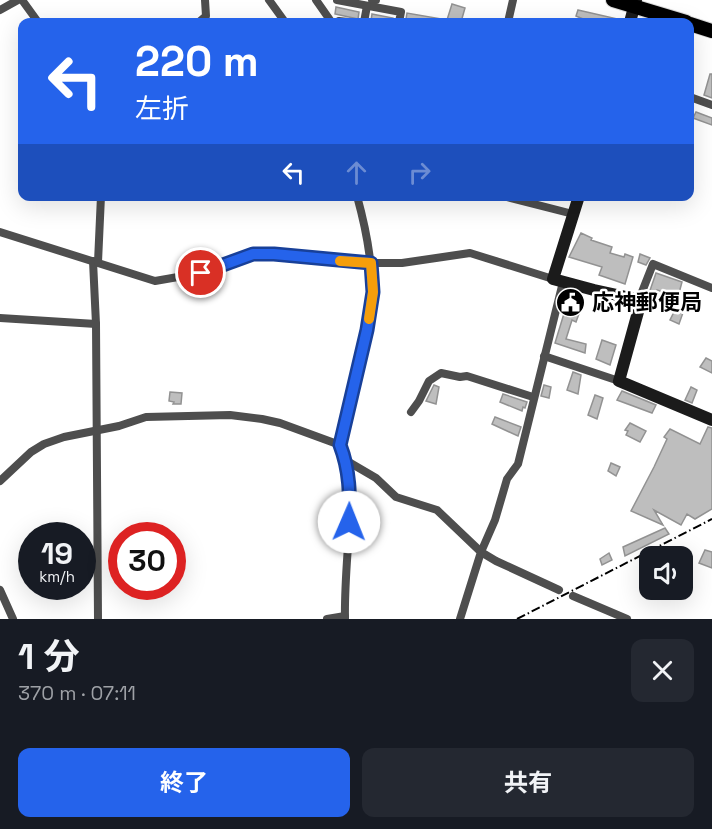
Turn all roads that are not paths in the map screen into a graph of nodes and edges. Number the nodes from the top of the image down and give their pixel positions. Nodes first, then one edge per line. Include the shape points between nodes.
1 (20, 0) edge
2 (205, 0) edge
3 (269, 0) edge
4 (316, 0) edge
5 (337, 0) edge
6 (513, 0) edge
7 (613, 0) edge
8 (372, 2) edge
9 (635, 3) edge
10 (0, 10) edge
11 (35, 18) edge
12 (204, 18) edge
13 (282, 18) edge
14 (329, 18) edge
15 (366, 18) edge
16 (400, 18) edge
17 (509, 18) edge
18 (631, 18) edge
19 (675, 18) edge
20 (694, 25) edge
21 (712, 31) edge
22 (694, 98) edge
23 (712, 105) edge
24 (101, 201) edge
25 (358, 201) edge
26 (522, 201) edge
27 (577, 201) edge
28 (573, 214) junction
29 (0, 232) edge
30 (96, 261) junction
31 (371, 263) junction
32 (558, 280) junction
33 (712, 288) edge
34 (638, 302) junction
35 (0, 318) edge
36 (96, 324) junction
37 (544, 356) junction
38 (619, 381) junction
39 (533, 398) junction
40 (411, 412) dead end
41 (712, 420) edge
42 (96, 430) junction
43 (340, 445) junction
44 (346, 461) junction
45 (0, 481) edge
46 (481, 552) junction
47 (0, 590) edge
48 (559, 590) dead end
49 (573, 596) dead end
50 (345, 617) edge
51 (13, 619) edge
52 (98, 619) edge
53 (327, 619) edge
54 (460, 619) edge
55 (627, 619) edge

1 - 10 street
1 - 11 street
2 - 12 street
3 - 13 street
4 - 14 street
5 - 8 street
6 - 17 street
7 - 9 main road
8 - 15 street
8 - 16 street via 401,12
9 - 18 street
9 - 19 main road
20 - 21 main road
22 - 23 street
24 - 30 street
25 - 31 street
26 - 28 street
27 - 28 street
28 - 32 street
29 - 30 street
30 - 31 street via 155,281 201,273 253,254
30 - 36 street
31 - 32 street via 402,263 470,253
31 - 43 street via 373,292 367,330
32 - 34 street
32 - 37 street
33 - 34 street via 653,264
34 - 38 street
35 - 36 street
36 - 42 street
37 - 38 street
37 - 39 street
38 - 41 street
39 - 40 street via 467,376 441,373 429,381
39 - 46 street via 519,464 507,479
42 - 43 street via 146,417 230,415 280,423
42 - 45 street via 44,444
42 - 52 street
43 - 44 street
44 - 46 street via 376,478 396,497 437,510
44 - 50 street via 350,485
46 - 48 street
46 - 54 street
47 - 51 street
49 - 55 street
50 - 53 street

